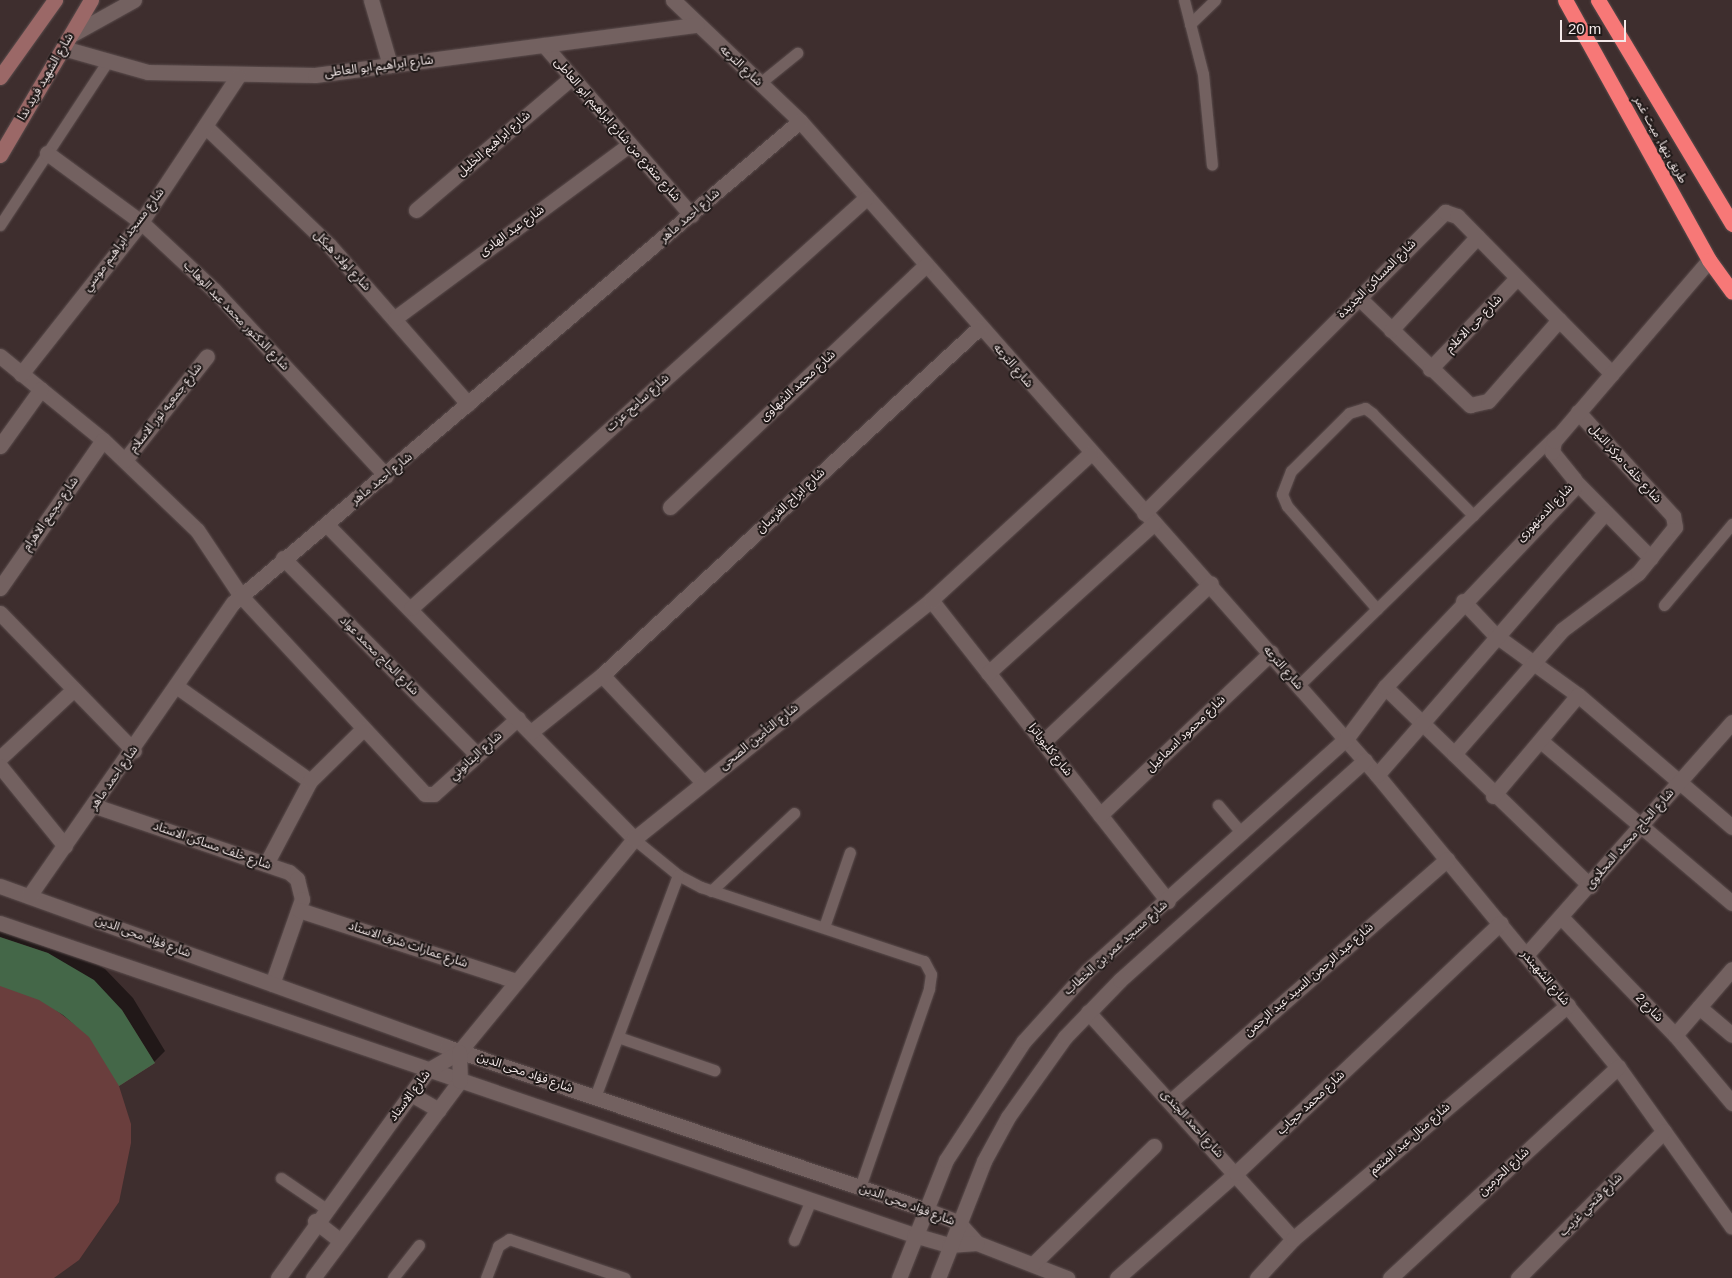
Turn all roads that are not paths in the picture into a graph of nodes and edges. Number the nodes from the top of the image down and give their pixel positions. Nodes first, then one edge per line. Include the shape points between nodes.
1 (91, 0) edge
2 (134, 0) edge
3 (371, 0) edge
4 (673, 0) edge
5 (1184, 0) edge
6 (1215, 0) edge
7 (1565, 0) edge
8 (1598, 0) edge
9 (50, 2) edge
10 (1190, 24) junction
11 (697, 25) junction
12 (67, 41) junction
13 (544, 45) junction
14 (797, 53) dead end
15 (107, 62) junction
16 (390, 65) junction
17 (238, 76) junction
18 (0, 77) edge
19 (571, 78) junction
20 (760, 83) junction
21 (800, 121) junction
22 (204, 126) junction
23 (629, 145) junction
24 (1, 150) edge
25 (47, 154) junction
26 (1212, 165) dead end
27 (866, 198) junction
28 (416, 210) dead end
29 (691, 215) junction
30 (141, 222) junction
31 (1732, 224) edge
32 (0, 225) edge
33 (1477, 237) junction
34 (1709, 260) junction
35 (926, 265) junction
36 (1517, 278) junction
37 (1732, 292) edge
38 (1358, 297) junction
39 (395, 318) junction
40 (1559, 320) junction
41 (979, 328) junction
42 (1391, 330) junction
43 (0, 356) edge
44 (207, 356) dead end
45 (1430, 369) junction
46 (21, 374) junction
47 (1612, 374) junction
48 (41, 390) junction
49 (468, 404) junction
50 (1578, 412) junction
51 (1559, 432) junction
52 (103, 440) junction
53 (0, 446) edge
54 (1090, 454) junction
55 (125, 460) junction
56 (386, 476) junction
57 (1575, 481) junction
58 (670, 507) dead end
59 (1605, 513) junction
60 (1473, 516) junction
61 (1149, 518) junction
62 (326, 524) junction
63 (1732, 524) edge
64 (283, 558) junction
65 (1651, 558) junction
66 (1211, 583) junction
67 (0, 588) edge
68 (241, 596) junction
69 (931, 600) junction
70 (1463, 601) junction
71 (1664, 605) dead end
72 (411, 608) junction
73 (1377, 609) junction
74 (0, 613) edge
75 (1495, 635) junction
76 (1271, 653) junction
77 (1534, 663) junction
78 (988, 673) junction
79 (602, 675) junction
80 (1299, 685) junction
81 (176, 686) junction
82 (1385, 687) junction
83 (74, 689) junction
84 (1578, 695) junction
85 (518, 718) junction
86 (1732, 722) edge
87 (1423, 724) junction
88 (363, 728) junction
89 (531, 732) junction
90 (1346, 739) junction
91 (1043, 742) junction
92 (1542, 742) junction
93 (134, 751) junction
94 (476, 754) junction
95 (1454, 754) junction
96 (0, 758) edge
97 (1365, 760) junction
98 (0, 766) edge
99 (1377, 775) junction
100 (1681, 780) junction
101 (310, 782) junction
102 (703, 782) junction
103 (1493, 796) junction
104 (1218, 805) dead end
105 (95, 806) junction
106 (794, 813) dead end
107 (1100, 815) junction
108 (1642, 826) junction
109 (1732, 827) edge
110 (1242, 834) junction
111 (634, 839) junction
112 (65, 846) junction
113 (850, 852) dead end
114 (1448, 859) junction
115 (266, 864) junction
116 (678, 875) junction
117 (0, 886) edge
118 (1590, 886) junction
119 (711, 891) junction
120 (29, 896) junction
121 (1168, 901) junction
122 (1732, 903) edge
123 (299, 910) junction
124 (1561, 917) junction
125 (0, 923) edge
126 (1500, 923) junction
127 (824, 927) junction
128 (1526, 955) junction
129 (1731, 972) edge
130 (516, 981) junction
131 (272, 984) junction
132 (1568, 1005) junction
133 (1699, 1007) junction
134 (1088, 1012) junction
135 (1675, 1034) junction
136 (1732, 1035) edge
137 (618, 1037) junction
138 (460, 1052) junction
139 (1618, 1067) junction
140 (428, 1070) junction
141 (714, 1070) dead end
142 (460, 1081) junction
143 (411, 1094) junction
144 (595, 1097) junction
145 (1171, 1101) junction
146 (1732, 1103) edge
147 (439, 1110) junction
148 (1664, 1131) junction
149 (1154, 1146) dead end
150 (1236, 1174) junction
151 (281, 1178) dead end
152 (860, 1187) junction
153 (811, 1200) junction
154 (325, 1208) junction
155 (924, 1209) junction
156 (315, 1221) junction
157 (958, 1222) junction
158 (1732, 1227) edge
159 (914, 1235) junction
160 (338, 1239) junction
161 (1293, 1239) junction
162 (794, 1240) dead end
163 (977, 1242) junction
164 (419, 1245) dead end
165 (949, 1245) junction
166 (1033, 1264) junction
167 (278, 1278) edge
168 (313, 1278) edge
169 (393, 1278) edge
170 (486, 1278) edge
171 (624, 1278) edge
172 (899, 1278) edge
173 (938, 1278) edge
174 (1067, 1278) edge
175 (1117, 1278) edge
176 (1257, 1278) edge
177 (1390, 1278) edge
178 (1518, 1278) edge

1 - 12 main road, شارع الشهيد فريد ندا
2 - 12 street
3 - 16 street
4 - 11 street, شارع الترعه
5 - 10 lane
6 - 10 lane
7 - 34 highway, طريق بنها, ميت غمر
8 - 31 highway, طريق بنها, ميت غمر
9 - 18 main road
10 - 26 lane via 1206,89
11 - 13 street, شارع ابراهيم ابو العاطى
11 - 20 street, شارع الترعه
12 - 15 street, شارع ابراهيم ابو العاطى
12 - 24 main road, شارع الشهيد فريد ندا
13 - 16 street, شارع ابراهيم ابو العاطى
13 - 19 street, شارع متفرع من شارع ابراهيم ابو العاطى
14 - 20 lane
15 - 17 street, شارع ابراهيم ابو العاطى via 148,72
15 - 25 lane
16 - 17 street, شارع ابراهيم ابو العاطى via 315,75
17 - 22 street, شارع مسجد ابراهيم موسي
19 - 23 street, شارع متفرع من شارع ابراهيم ابو العاطى
19 - 28 street, شارع ابراهيم الخليل
20 - 21 street, شارع الترعه
21 - 27 street, شارع الترعه
21 - 29 street, شارع احمد ماهر
22 - 30 street, شارع مسجد ابراهيم موسي
22 - 39 street, شارع اولاد هيكل via 329,245
23 - 29 street, شارع متفرع من شارع ابراهيم ابو العاطى
23 - 39 street, شارع عبد الهادى
25 - 30 street, شارع الدكتور محمد عبد الوهاب
25 - 32 lane
27 - 35 street, شارع الترعه
27 - 72 street, شارع سامح عزت
29 - 49 street, شارع احمد ماهر
30 - 46 street, شارع مسجد ابراهيم موسي
30 - 56 street, شارع الدكتور محمد عبد الوهاب via 214,290
33 - 36 street, شارع المساكن الجديدة
33 - 38 street, شارع المساكن الجديدة via 1457,216 1445,212
33 - 42 street
34 - 37 highway, طريق بنها, ميت غمر
34 - 47 street
35 - 41 street, شارع الترعه
35 - 58 street, شارع محمد الشهاوى
36 - 40 street, شارع المساكن الجديدة
36 - 45 street, شارع حى الاعلام
38 - 42 street
38 - 61 street, شارع المساكن الجديدة
39 - 49 street, شارع اولاد هيكل
40 - 45 street via 1479,405 1462,401
40 - 47 street, شارع المساكن الجديدة
41 - 54 street, شارع الترعه
41 - 79 street, شارع ابراج الفرسان
42 - 45 street
43 - 46 street
44 - 55 street, شارع جمعيه نور الاسلام
46 - 48 street
47 - 50 street
48 - 52 street
48 - 53 street
49 - 56 street, شارع احمد ماهر
50 - 51 street
50 - 65 street, شارع خلف مركز النيل via 1673,516 1676,526
51 - 57 street, شارع الدمنهورى via 1552,452
51 - 60 lane
52 - 55 street
52 - 67 street, شارع مجمع الاهرام
54 - 61 street, شارع الترعه
54 - 69 street, شارع التأمين الصحى
55 - 68 street via 197,530
56 - 62 street, شارع احمد ماهر
57 - 59 street
57 - 70 street, شارع الدمنهورى via 1574,488
59 - 65 street
59 - 75 street
60 - 73 lane
60 - 73 lane via 1372,413 1365,408 1349,413 1291,471 1282,494 1287,506
61 - 66 street, شارع الترعه
61 - 78 street, شارع المساكن الجديدة
62 - 64 street, شارع احمد ماهر
62 - 72 street
63 - 71 lane
64 - 68 street, شارع احمد ماهر
64 - 94 street, شارع الحاج محمد عواد
65 - 77 street via 1624,585 1562,630
66 - 76 street, شارع الترعه
66 - 91 street
68 - 81 street, شارع احمد ماهر
68 - 88 street
69 - 78 street, شارع كليوباترا
69 - 102 street, شارع التأمين الصحى
70 - 75 street
70 - 82 street, شارع الدمنهورى
72 - 85 street
73 - 80 lane
74 - 83 street
75 - 77 street
75 - 87 street
76 - 80 street, شارع الترعه
76 - 107 street, شارع محمود اسماعيل
77 - 84 street
77 - 95 street
78 - 91 street, شارع كليوباترا
79 - 89 street
79 - 102 street
80 - 90 street, شارع الترعه
81 - 93 street, شارع احمد ماهر
81 - 101 street
82 - 87 street
82 - 90 street, شارع الدمنهورى
83 - 93 street
83 - 96 street
84 - 92 street
84 - 100 street
85 - 89 street
85 - 94 street, شارع البتانوني
86 - 100 street, شارع الحاج محمد المحلاوى
87 - 95 street
87 - 99 street
88 - 94 street, شارع البتانوني via 425,794 434,794
88 - 101 street
89 - 111 street
90 - 97 street, شارع الشهبندر
90 - 110 street, شارع مسجد عمر بن الخطاب
91 - 107 street, شارع كليوباترا
92 - 103 street
92 - 108 street
93 - 105 street, شارع احمد ماهر
95 - 103 street
97 - 99 street, شارع الشهبندر
97 - 134 street
98 - 112 street
99 - 114 street, شارع الشهبندر
100 - 108 street, شارع الحاج محمد المحلاوى
100 - 109 street
101 - 115 street
102 - 111 street, شارع التأمين الصحى
103 - 118 street
104 - 110 lane
105 - 112 street, شارع احمد ماهر
105 - 115 street, شارع خلف مساكن الاستاد
106 - 119 lane
107 - 121 street, شارع كليوباترا
108 - 118 street, شارع الحاج محمد المحلاوى
108 - 122 street
110 - 121 street, شارع مسجد عمر بن الخطاب
111 - 116 lane
111 - 130 street, شارع التأمين الصحى
112 - 120 street, شارع احمد ماهر
113 - 127 lane
114 - 126 street, شارع الشهبندر
114 - 145 street, شارع عبد الرحمن السيد عبد الرحمن
115 - 123 street, شارع خلف مساكن الاستاد via 297,879 302,889
116 - 119 lane
116 - 137 lane
117 - 120 street, شارع فؤاد محى الدين
118 - 124 street, شارع الحاج محمد المحلاوى
119 - 127 lane
120 - 131 street, شارع فؤاد محى الدين
121 - 155 street, شارع مسجد عمر بن الخطاب via 1088,971 1024,1042 970,1119
123 - 130 street, شارع عمارات شرق الاستاد
123 - 131 street, شارع خلف مساكن الاستاد
124 - 128 street, شارع الحاج محمد المحلاوى
124 - 135 street, شارع 2
125 - 140 street, شارع فؤاد محى الدين
126 - 128 street, شارع الشهبندر
126 - 150 street, شارع محمد حجاب
127 - 152 lane via 911,955 924,961 931,974
128 - 132 street, شارع الشهبندر
129 - 133 street
130 - 138 street, شارع التأمين الصحى
131 - 138 street, شارع فؤاد محى الدين
132 - 139 street, شارع الشهبندر
132 - 161 street, شارع منال عبد المنعم
133 - 135 street
133 - 136 street
134 - 145 street, شارع احمد الجندى
134 - 157 street via 1008,1117
135 - 146 street, شارع 2
137 - 141 lane
137 - 144 lane
138 - 140 street, شارع الاستاد
138 - 142 street
138 - 144 street, شارع فؤاد محى الدين
139 - 148 street, شارع الشهبندر
139 - 177 street, شارع الحرمين
140 - 142 street, شارع فؤاد محى الدين
140 - 143 street, شارع الاستاد
142 - 147 street
142 - 153 street, شارع فؤاد محى الدين
143 - 147 street
143 - 154 street, شارع الاستاد
144 - 152 street, شارع فؤاد محى الدين
145 - 150 street, شارع احمد الجندى
147 - 160 street
148 - 158 street, شارع الشهبندر
148 - 178 street, شارع فتحي غريب
149 - 166 street
150 - 161 street, شارع احمد الجندى
150 - 175 street, شارع محمد حجاب
151 - 154 lane
152 - 155 street, شارع فؤاد محى الدين
153 - 159 street, شارع فؤاد محى الدين
153 - 162 lane
154 - 156 street, شارع الاستاد
155 - 157 street, شارع فؤاد محى الدين
155 - 159 street, شارع مسجد عمر بن الخطاب
156 - 160 street
156 - 167 street, شارع الاستاد
157 - 163 street, شارع فؤاد محى الدين
157 - 165 street
159 - 165 street, شارع فؤاد محى الدين
159 - 172 street, شارع مسجد عمر بن الخطاب
160 - 168 street
161 - 176 street, شارع منال عبد المنعم
163 - 165 street, شارع فؤاد محى الدين
163 - 166 street
164 - 169 lane
165 - 173 street
166 - 174 street
170 - 171 lane via 498,1246 508,1239

